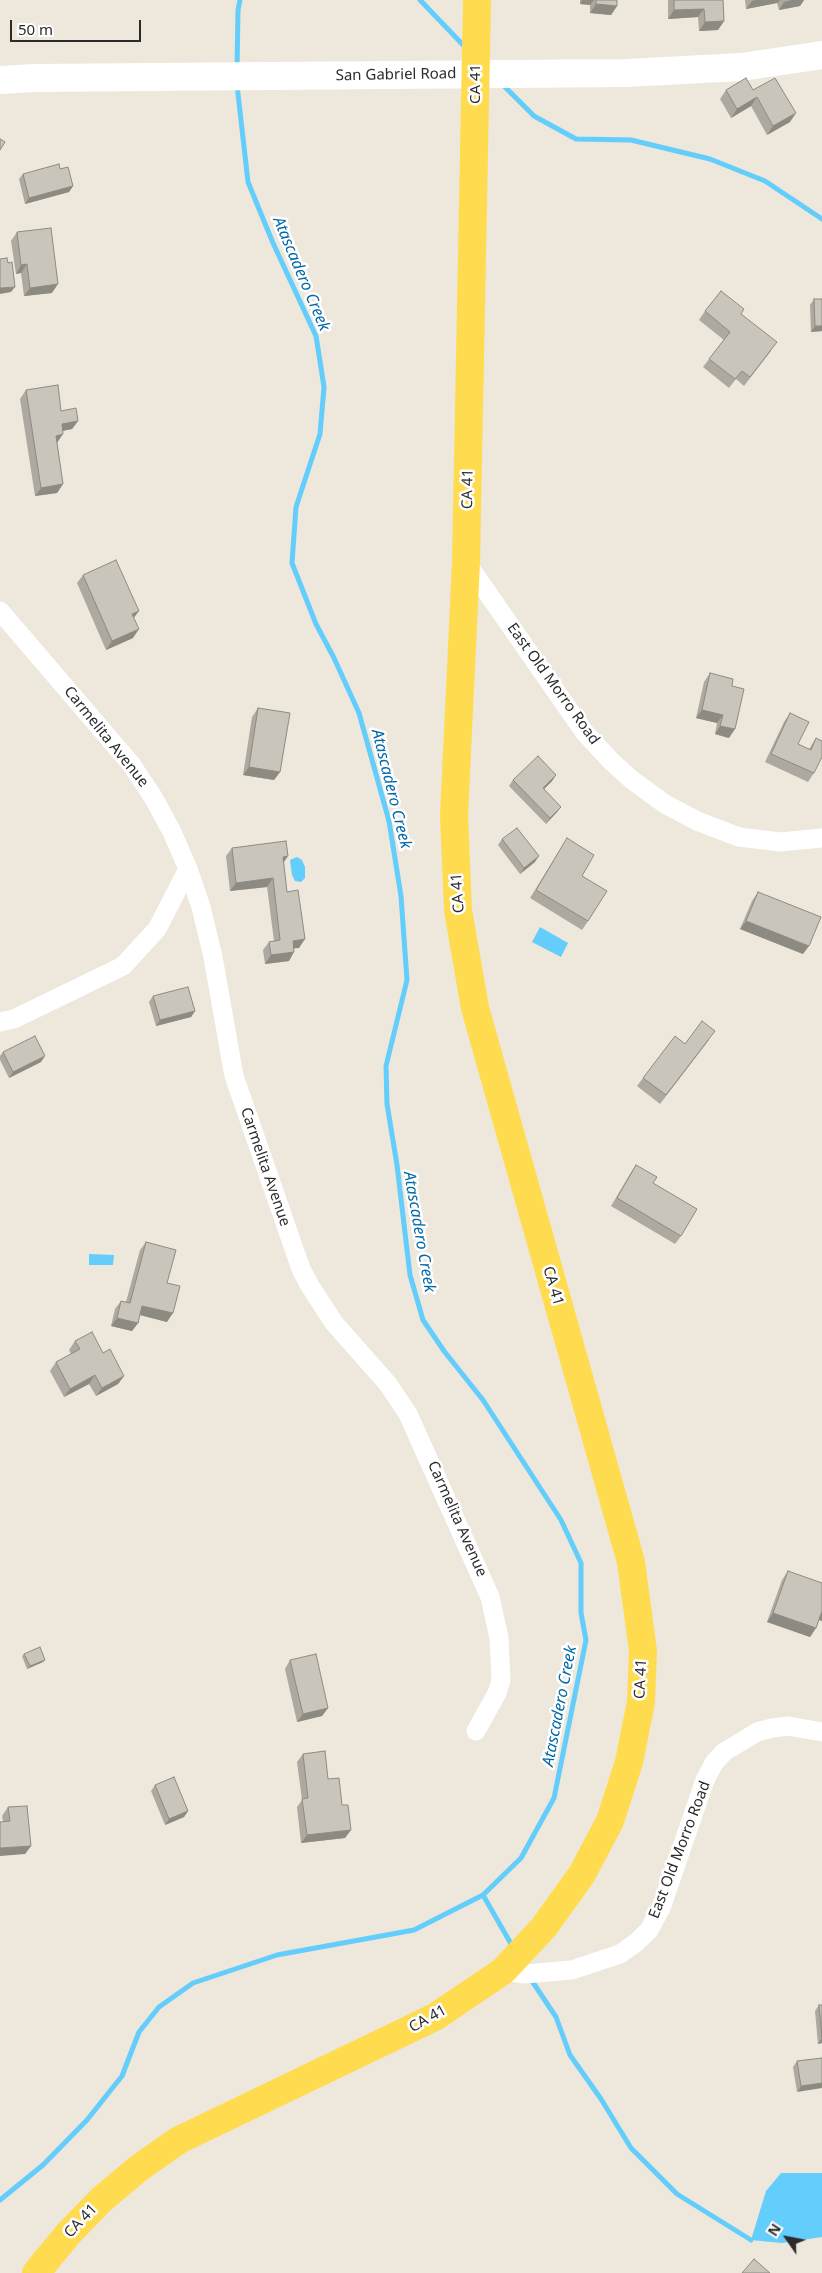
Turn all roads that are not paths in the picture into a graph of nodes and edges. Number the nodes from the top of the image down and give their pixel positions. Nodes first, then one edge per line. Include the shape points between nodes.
1 (477, 0) edge
2 (822, 56) edge
3 (475, 74) junction
4 (0, 80) edge
5 (466, 562) junction
6 (0, 612) edge
7 (822, 838) edge
8 (188, 869) junction
9 (0, 1022) edge
10 (476, 1731) dead end
11 (822, 1732) edge
12 (503, 1971) junction
13 (36, 2273) edge

1 - 3 main road, CA 41 / CA 41
2 - 3 street, San Gabriel Road via 722,68 627,73
3 - 4 street, San Gabriel Road
3 - 5 main road, CA 41 / CA 41
5 - 7 street, East Old Morro Road via 585,733 632,780 697,821 739,837 780,842
5 - 12 main road, CA 41 / CA 41 via 454,816 458,910 475,1008 631,1562 643,1651 641,1702 630,1762 610,1821 582,1874 544,1927
6 - 8 street, Carmelita Avenue via 131,764 168,823
8 - 9 street via 157,929 123,966 14,1019
8 - 10 street, Carmelita Avenue via 213,957 234,1076 301,1269 334,1323 388,1384 408,1414 490,1597 499,1638 500,1680 497,1693
11 - 12 street, East Old Morro Road via 788,1726 757,1732 724,1752 714,1763 705,1780 661,1908 649,1930 637,1942 620,1954 572,1970 525,1974
12 - 13 main road, CA 41 / CA 41 via 435,2017 179,2140 102,2199

